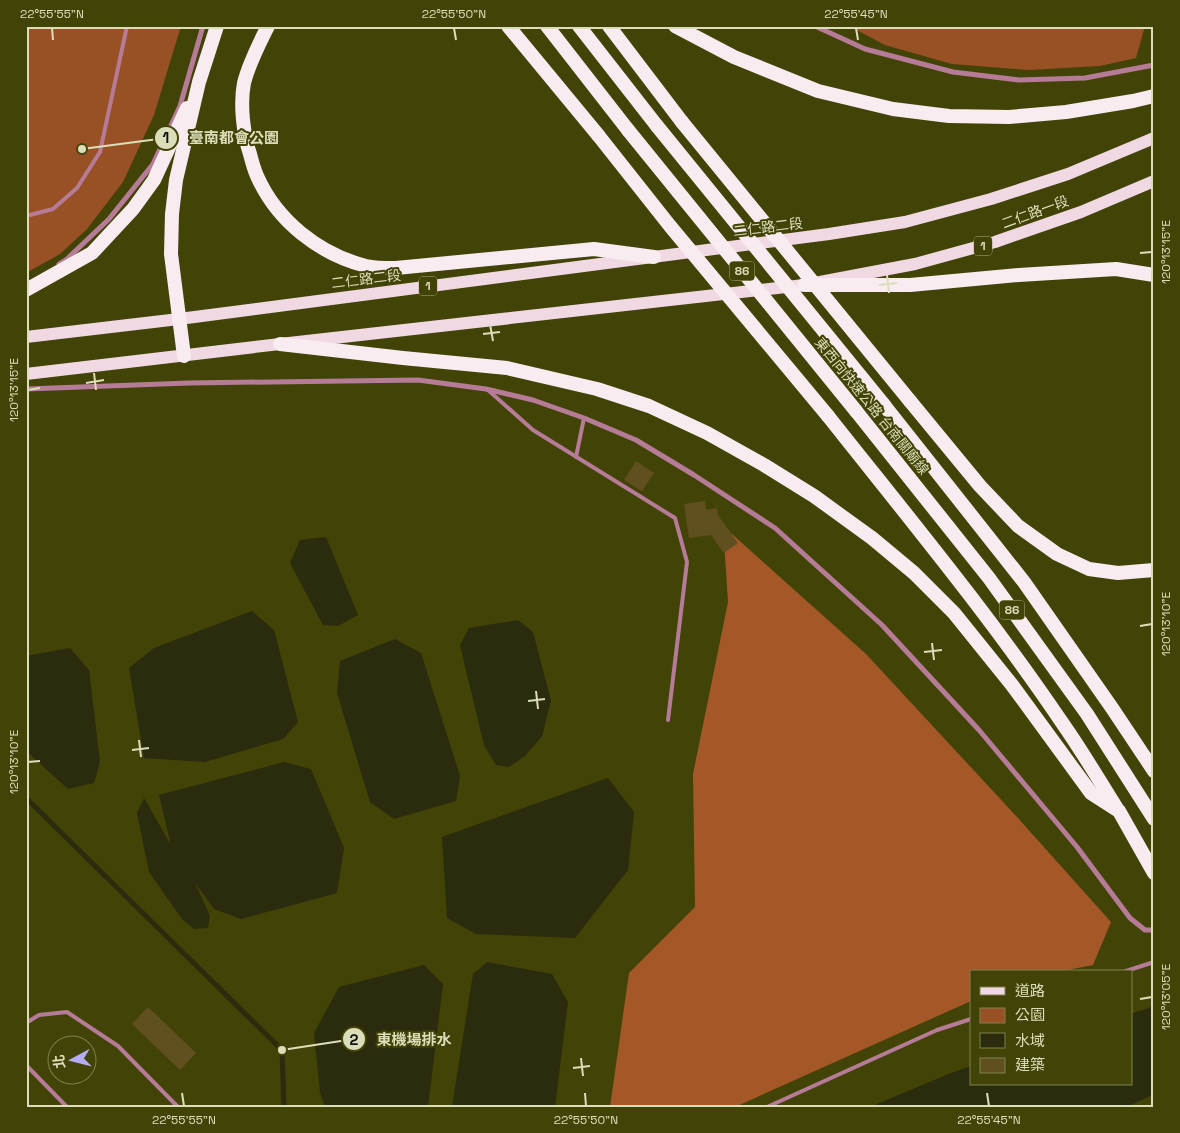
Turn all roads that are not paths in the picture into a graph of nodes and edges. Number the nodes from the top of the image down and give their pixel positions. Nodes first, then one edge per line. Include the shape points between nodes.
1 (126, 26) edge
2 (203, 26) edge
3 (218, 26) edge
4 (268, 26) edge
5 (508, 26) edge
6 (547, 26) edge
7 (579, 26) edge
8 (609, 26) edge
9 (675, 26) edge
10 (816, 26) edge
11 (1154, 65) edge
12 (199, 82) junction
13 (1154, 96) edge
14 (1154, 138) edge
15 (1154, 181) edge
16 (30, 215) dead end
17 (829, 234) joint
18 (654, 257) junction
19 (1154, 275) edge
20 (804, 284) junction
21 (26, 290) edge
22 (179, 319) junction
23 (26, 337) edge
24 (280, 344) junction
25 (184, 356) junction
26 (26, 374) edge
27 (26, 389) edge
28 (486, 389) junction
29 (584, 418) junction
30 (576, 457) junction
31 (1154, 570) edge
32 (668, 720) dead end
33 (1154, 771) edge
34 (1119, 811) junction
35 (1154, 819) edge
36 (1154, 873) edge
37 (1154, 930) edge
38 (1154, 962) edge
39 (1129, 970) edge
40 (970, 1019) edge
41 (26, 1023) edge
42 (26, 1065) edge
43 (67, 1107) edge
44 (178, 1107) edge
45 (767, 1107) edge

1 - 16 lane via 100,152 77,188 53,209
2 - 21 street via 180,106 153,164 109,219 67,259
3 - 12 highway
4 - 18 highway via 244,83 242,117 247,145 257,176 271,201 292,226 316,244 367,266 396,268 594,250
5 - 34 highway, bridge via 961,583 1064,725
6 - 35 highway, 東西向快速公路 台南關廟線 / 86, bridge via 989,578 1087,714
7 - 33 highway, 東西向快速公路 台南關廟線 / 86, bridge via 1024,582
8 - 31 highway, bridge via 682,122 910,401 980,486 1018,526 1057,554 1089,569 1118,573
9 - 13 highway via 734,57 818,91 893,109 949,116 1009,117 1066,112
10 - 11 street via 865,49 952,72 1019,80 1085,78
12 - 21 highway via 154,180 133,209 92,253
12 - 22 highway via 176,180 172,214 171,254
14 - 17 main road, 二仁路一段 / 1 via 1068,174 991,199 905,222
15 - 20 main road, 二仁路一段 / 1 via 1081,212 995,242 915,264
17 - 18 main road, 二仁路二段 / 1
18 - 22 main road, 二仁路二段 / 1
19 - 20 highway via 1116,269 910,285
20 - 24 main road, 1
22 - 23 main road, 二仁路二段 / 1
22 - 25 highway
24 - 25 main road, 1
24 - 34 highway via 507,368 597,389 649,406 764,465 814,496 914,573 954,614 1012,685 1091,793
25 - 26 main road, 1
27 - 28 street via 418,380
28 - 29 street via 533,400
28 - 30 lane via 533,430
29 - 30 lane
29 - 37 street via 636,440 775,528 882,625 979,730 1077,847 1130,918 1145,930
30 - 32 lane via 675,518 687,562
34 - 36 highway
38 - 39 lane
40 - 45 lane via 937,1030
41 - 44 lane via 40,1015 67,1012 118,1046
42 - 43 lane

